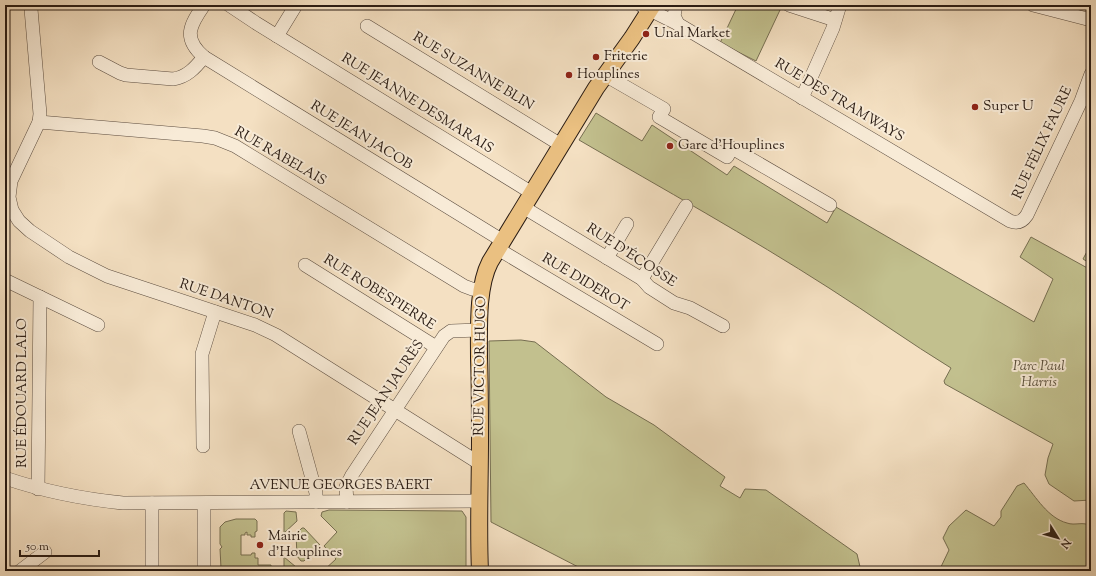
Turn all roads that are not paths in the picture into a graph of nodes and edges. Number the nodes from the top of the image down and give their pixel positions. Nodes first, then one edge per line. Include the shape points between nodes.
1 (204, 5) edge
2 (229, 5) edge
3 (296, 5) edge
4 (676, 5) edge
5 (788, 5) edge
6 (840, 5) edge
7 (1032, 5) edge
8 (647, 6) edge
9 (31, 9) dead end
10 (835, 20) junction
11 (1091, 20) edge
12 (678, 24) junction
13 (367, 26) dead end
14 (282, 39) junction
15 (204, 57) junction
16 (98, 62) dead end
17 (1091, 74) edge
18 (605, 75) junction
19 (802, 98) junction
20 (39, 122) junction
21 (561, 145) junction
22 (532, 193) junction
23 (830, 205) dead end
24 (686, 206) dead end
25 (523, 207) junction
26 (1019, 222) joint
27 (627, 224) dead end
28 (500, 245) junction
29 (607, 258) junction
30 (305, 265) dead end
31 (5, 280) edge
32 (642, 280) junction
33 (481, 290) junction
34 (40, 297) junction
35 (215, 312) junction
36 (98, 325) dead end
37 (723, 326) dead end
38 (479, 330) junction
39 (656, 344) dead end
40 (436, 347) junction
41 (395, 409) junction
42 (299, 431) dead end
43 (203, 446) dead end
44 (479, 463) junction
45 (5, 478) edge
46 (38, 488) junction
47 (479, 501) junction
48 (204, 502) junction
49 (316, 502) junction
50 (347, 502) junction
51 (152, 503) junction
52 (45, 552) dead end
53 (20, 571) edge
54 (152, 571) edge
55 (204, 571) edge
56 (480, 571) edge

1 - 15 street via 192,25 190,34 194,48
2 - 14 street, RUE JEANNE DESMARAIS
3 - 14 street
4 - 12 street via 674,16
5 - 10 street
6 - 10 street
7 - 11 street
8 - 12 street, RUE DES TRAMWAYS
8 - 18 main road, RUE VICTOR HUGO via 629,28 619,55
9 - 20 street
10 - 19 street
12 - 19 street, RUE DES TRAMWAYS
13 - 21 street, RUE SUZANNE BLIN
14 - 22 street, RUE JEANNE DESMARAIS
15 - 16 street via 187,75 173,79 126,75
15 - 28 street, RUE JEAN JACOB
17 - 26 street, RUE FÉLIX FAURE via 1028,214
18 - 21 main road, RUE VICTOR HUGO
18 - 23 street via 664,109 659,117 720,153 727,157 732,148
19 - 26 street, RUE DES TRAMWAYS via 1010,221
20 - 33 street, RUE RABELAIS via 203,136 223,141 464,286
20 - 35 street, RUE DANTON via 11,181 9,197 12,210 24,226 69,257 107,276
21 - 22 main road, RUE VICTOR HUGO
22 - 25 main road, RUE VICTOR HUGO
24 - 32 street
25 - 28 main road, RUE VICTOR HUGO
25 - 29 street, RUE D'ÉCOSSE
27 - 29 street
28 - 33 main road, RUE VICTOR HUGO via 487,268
28 - 39 street, RUE DIDEROT
29 - 32 street, RUE D'ÉCOSSE
30 - 40 street, RUE ROBESPIERRE
31 - 34 street
32 - 37 street, RUE D'ÉCOSSE via 674,303 690,308
33 - 38 main road, RUE VICTOR HUGO
34 - 36 street
34 - 46 street, RUE ÉDOUARD LALO
35 - 41 street, RUE DANTON via 276,335
35 - 43 street via 202,354
38 - 40 street, RUE JEAN JAURÈS via 451,331
38 - 44 main road, RUE VICTOR HUGO
40 - 41 street, RUE JEAN JAURÈS
41 - 44 street, RUE DANTON
41 - 50 street, RUE JEAN JAURÈS via 349,481 346,487
42 - 49 street via 316,493
44 - 47 main road, RUE VICTOR HUGO
45 - 46 street, AVENUE GEORGES BAERT
46 - 51 street, AVENUE GEORGES BAERT via 97,500
47 - 50 street, AVENUE GEORGES BAERT
47 - 56 main road, RUE VICTOR HUGO
48 - 49 street, AVENUE GEORGES BAERT
48 - 51 street, AVENUE GEORGES BAERT
48 - 55 street
49 - 50 street, AVENUE GEORGES BAERT
51 - 54 street
52 - 53 street

